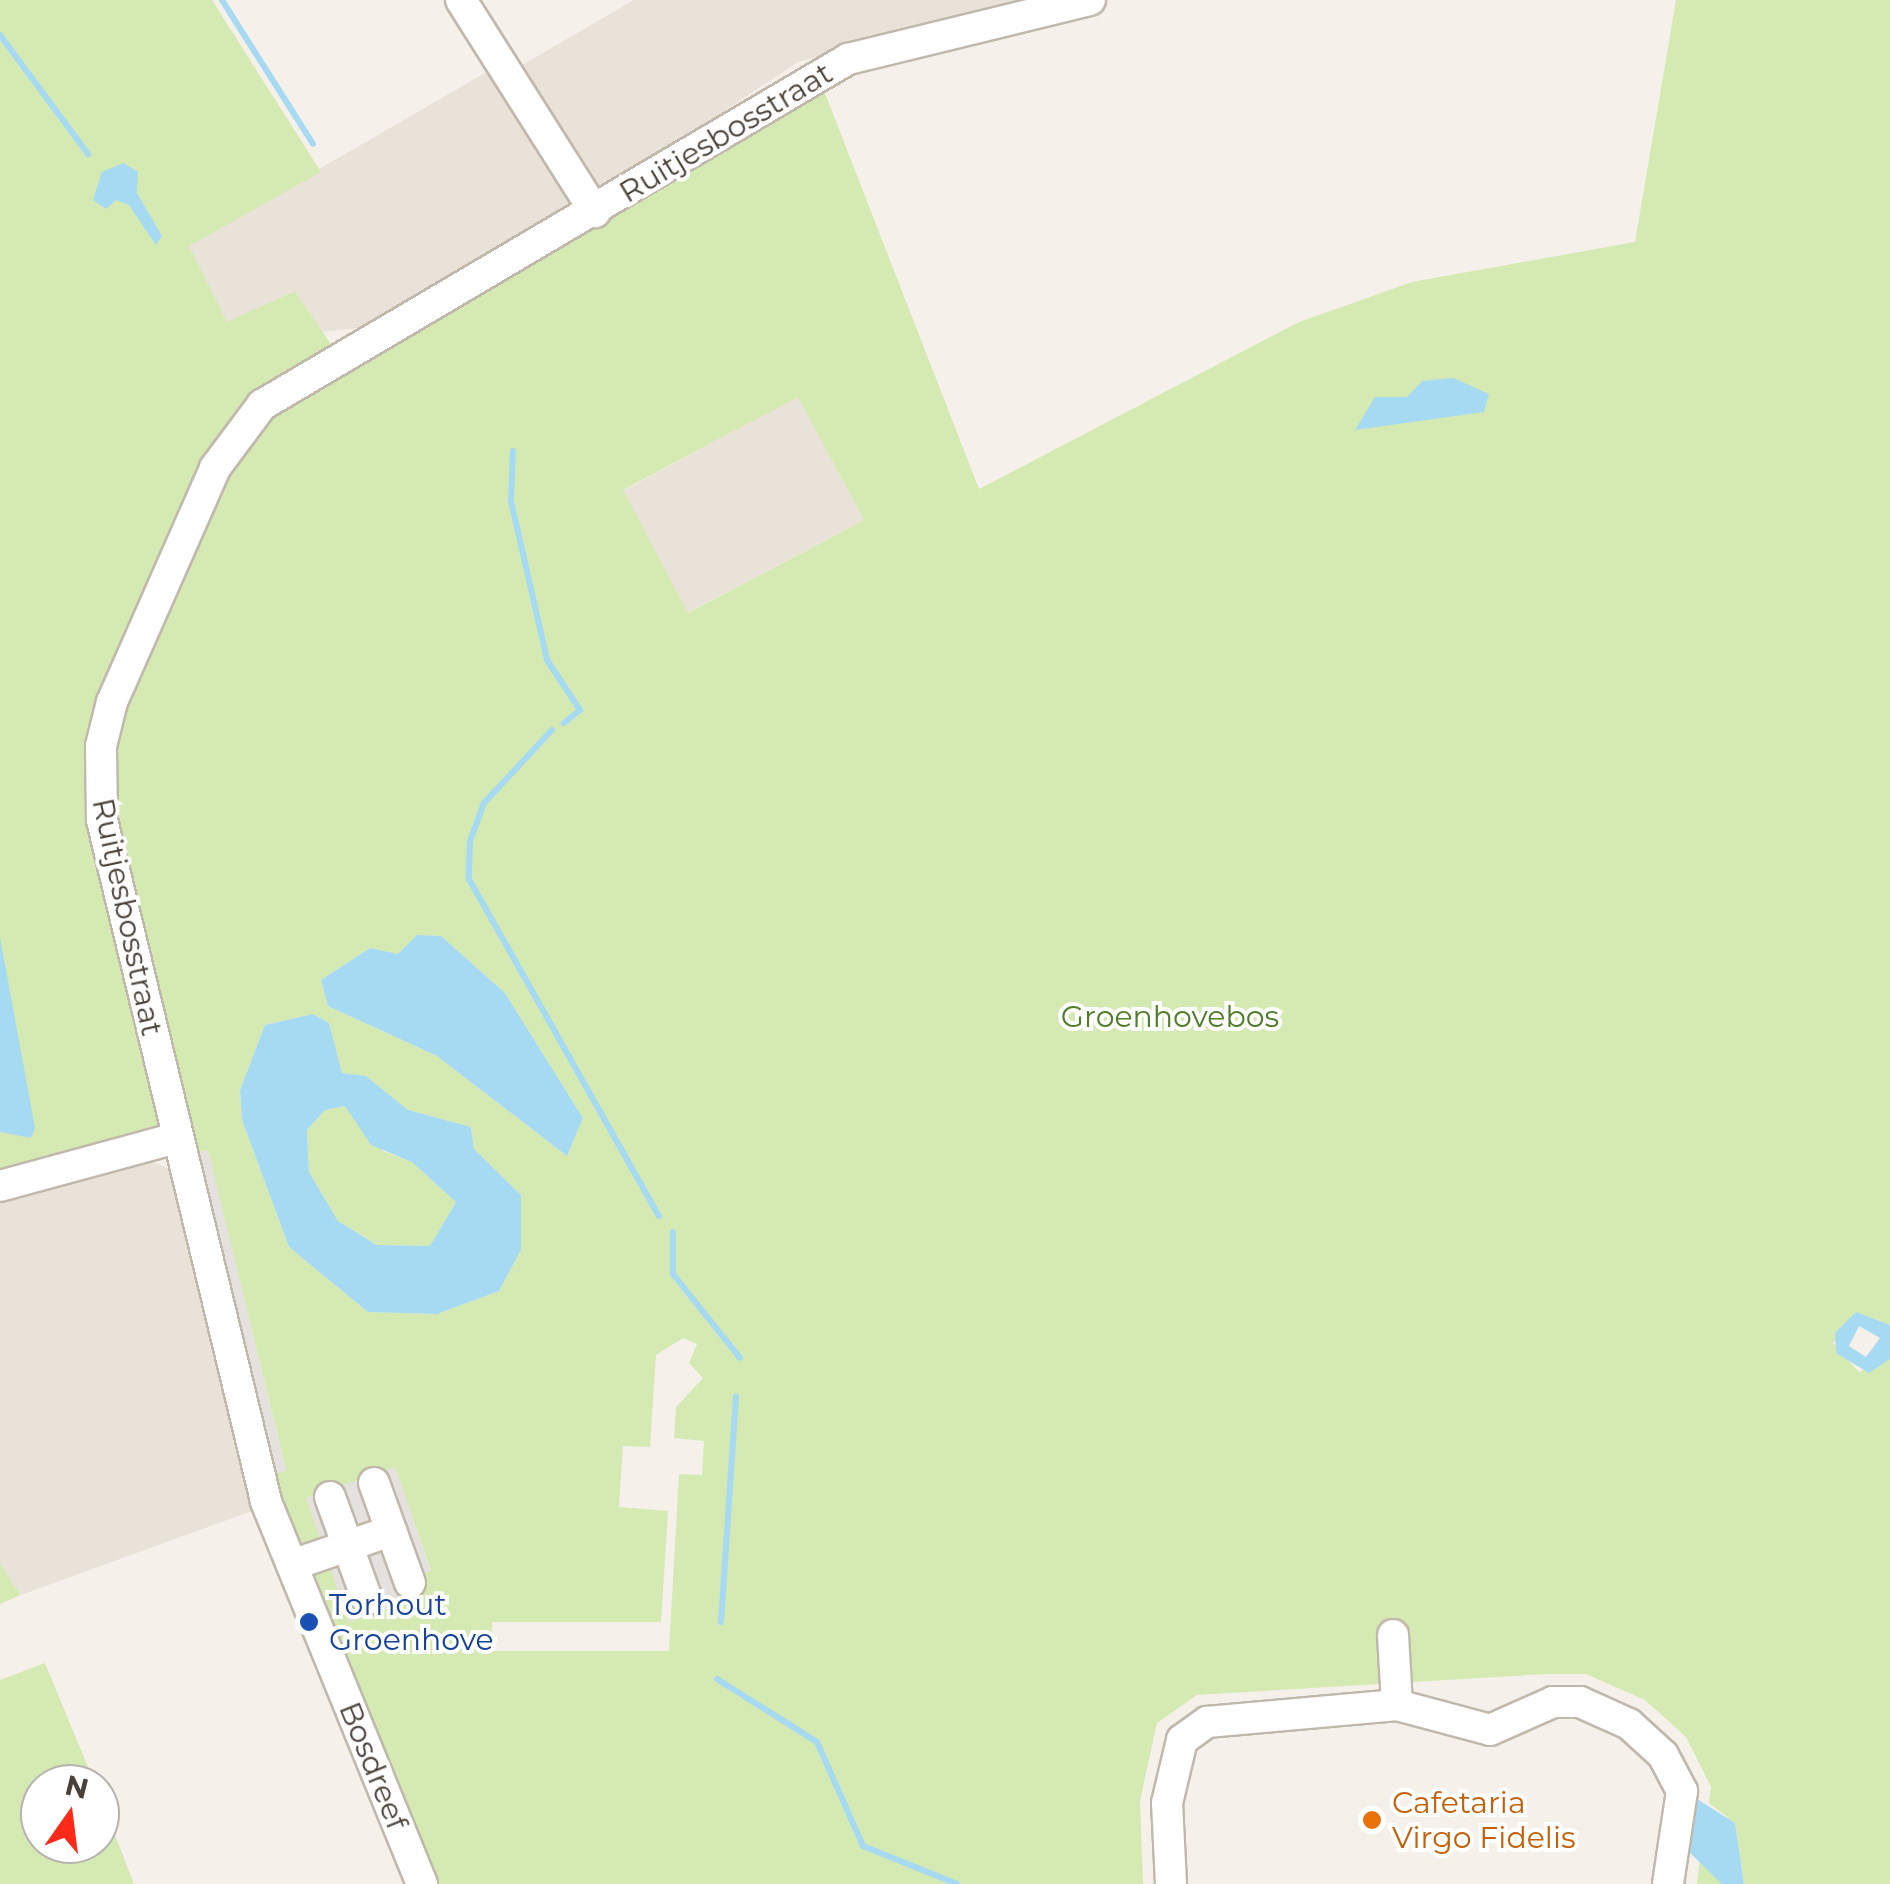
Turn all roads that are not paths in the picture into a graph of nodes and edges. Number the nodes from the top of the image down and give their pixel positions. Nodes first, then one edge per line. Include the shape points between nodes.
1 (461, 0) edge
2 (1090, 0) edge
3 (595, 212) junction
4 (177, 1138) junction
5 (0, 1186) edge
6 (374, 1482) dead end
7 (330, 1498) dead end
8 (391, 1531) junction
9 (347, 1546) junction
10 (292, 1564) junction
11 (410, 1583) dead end
12 (366, 1599) dead end
13 (1393, 1634) dead end
14 (326, 1648) joint
15 (1397, 1706) junction
16 (422, 1884) edge
17 (1171, 1884) edge
18 (1668, 1884) edge

1 - 3 street, Ruitjesbosstraat
2 - 3 street, Ruitjesbosstraat via 848,59
3 - 4 street, Ruitjesbosstraat via 262,405 215,468 112,702 98,785
4 - 5 street
4 - 10 street, Ruitjesbosstraat via 266,1501
6 - 8 street
7 - 9 street
8 - 9 street
8 - 11 street
9 - 10 street
9 - 12 street
10 - 14 street, Ruitjesbosstraat
13 - 15 street
14 - 16 street, Bosdreef
15 - 17 street via 1207,1722 1182,1740 1168,1804
15 - 18 street via 1490,1730 1553,1702 1580,1702 1629,1724 1664,1755 1682,1792

